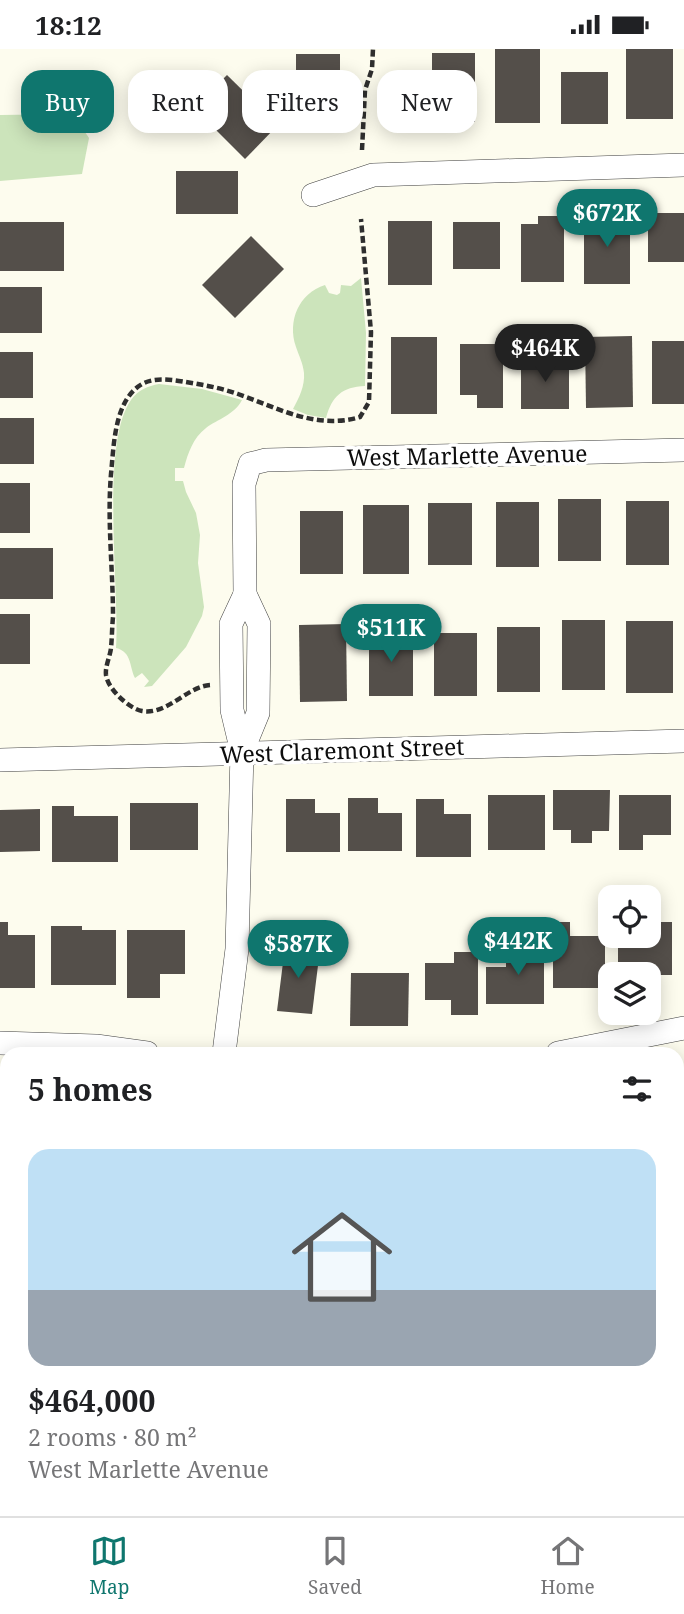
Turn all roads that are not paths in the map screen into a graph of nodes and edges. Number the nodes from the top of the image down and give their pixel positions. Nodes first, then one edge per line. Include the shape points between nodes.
1 (684, 165) edge
2 (313, 195) dead end
3 (684, 450) edge
4 (684, 741) edge
5 (242, 752) junction
6 (0, 760) edge
7 (684, 1028) edge
8 (0, 1043) edge
9 (103, 1047) edge
10 (225, 1047) edge
11 (588, 1047) edge

1 - 2 street via 373,175
3 - 5 street, West Marlette Avenue via 250,464 244,484 245,594 259,624 258,713
4 - 5 street, West Claremont Street
5 - 6 street, West Claremont Street
5 - 10 street via 237,949
7 - 11 street
8 - 9 street

